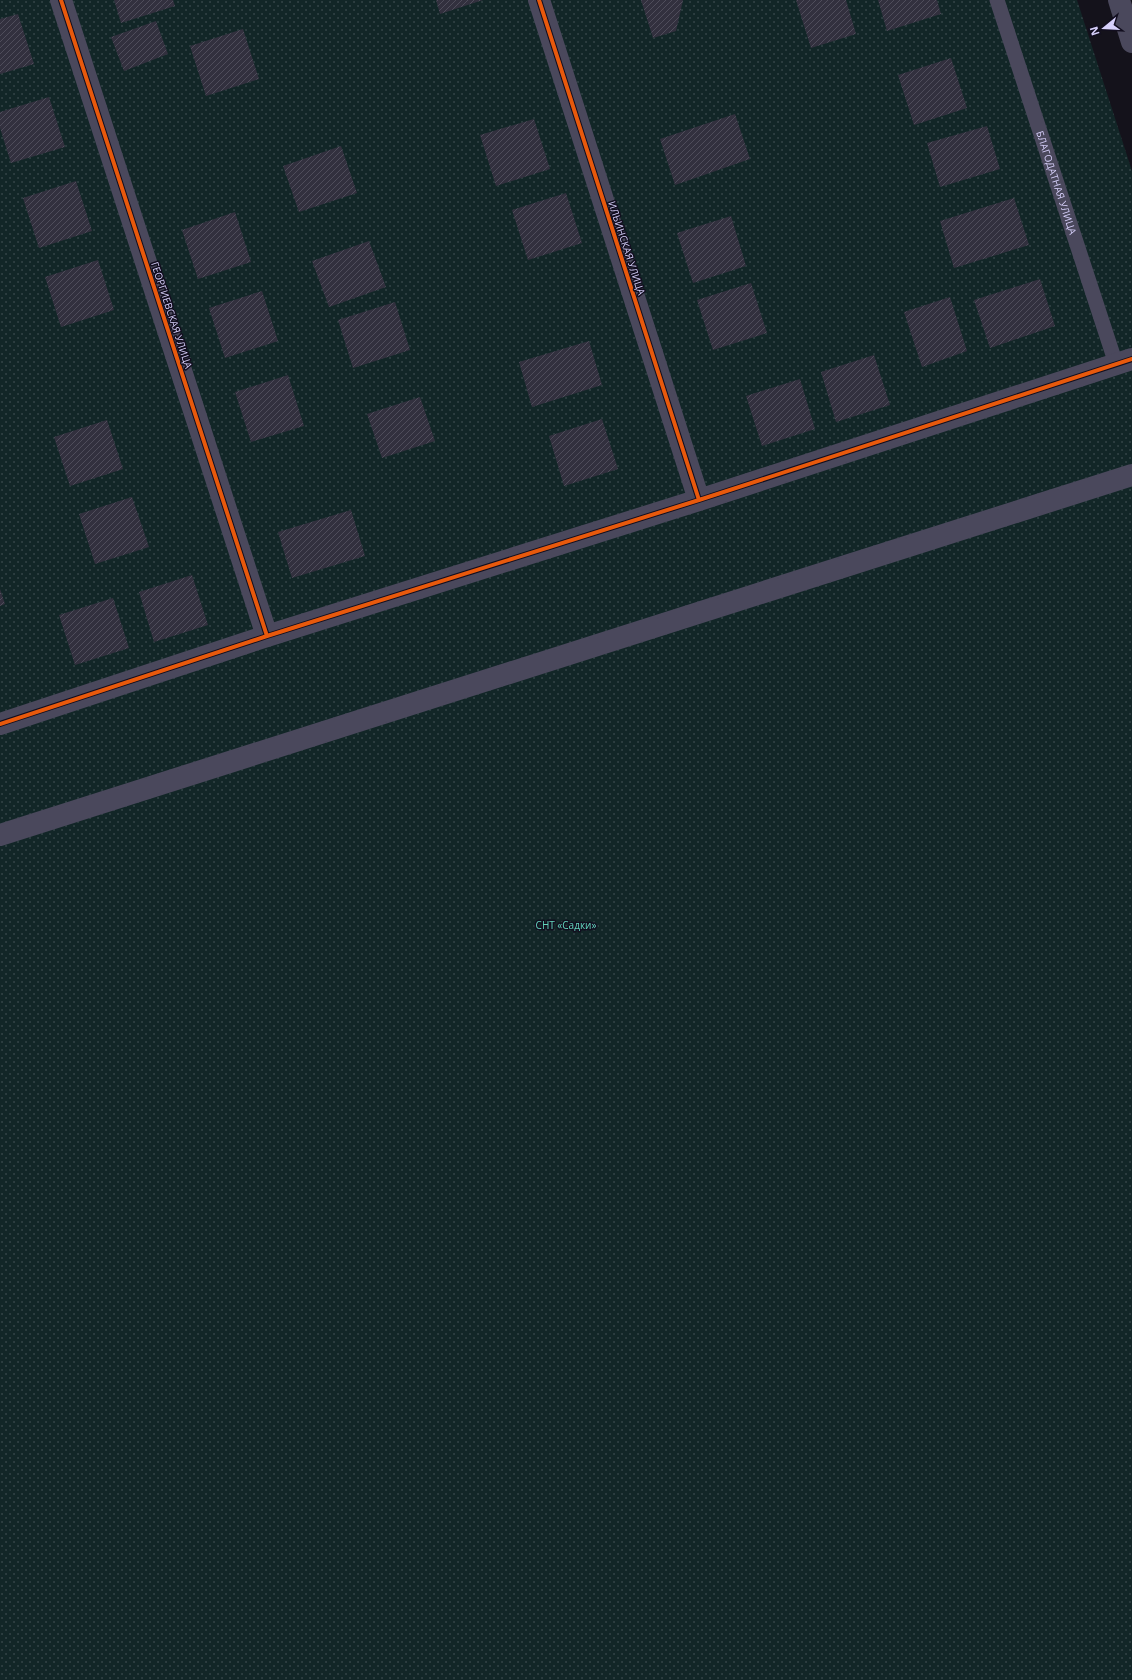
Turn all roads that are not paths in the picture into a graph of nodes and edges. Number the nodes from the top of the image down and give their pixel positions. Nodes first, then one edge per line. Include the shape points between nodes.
1 (61, 0) edge
2 (539, 0) edge
3 (997, 0) edge
4 (1119, 0) edge
5 (1132, 42) edge
6 (1124, 362) edge
7 (1132, 475) edge
8 (699, 500) junction
9 (267, 636) junction
10 (0, 724) edge
11 (0, 835) edge

1 - 9 street, ГЕОРГИЕВСКАЯ УЛИЦА
2 - 8 street, ИЛЬИНСКАЯ УЛИЦА
3 - 6 lane, БЛАГОДАТНАЯ УЛИЦА
4 - 5 street
6 - 8 street
7 - 11 street
8 - 9 street
9 - 10 street

